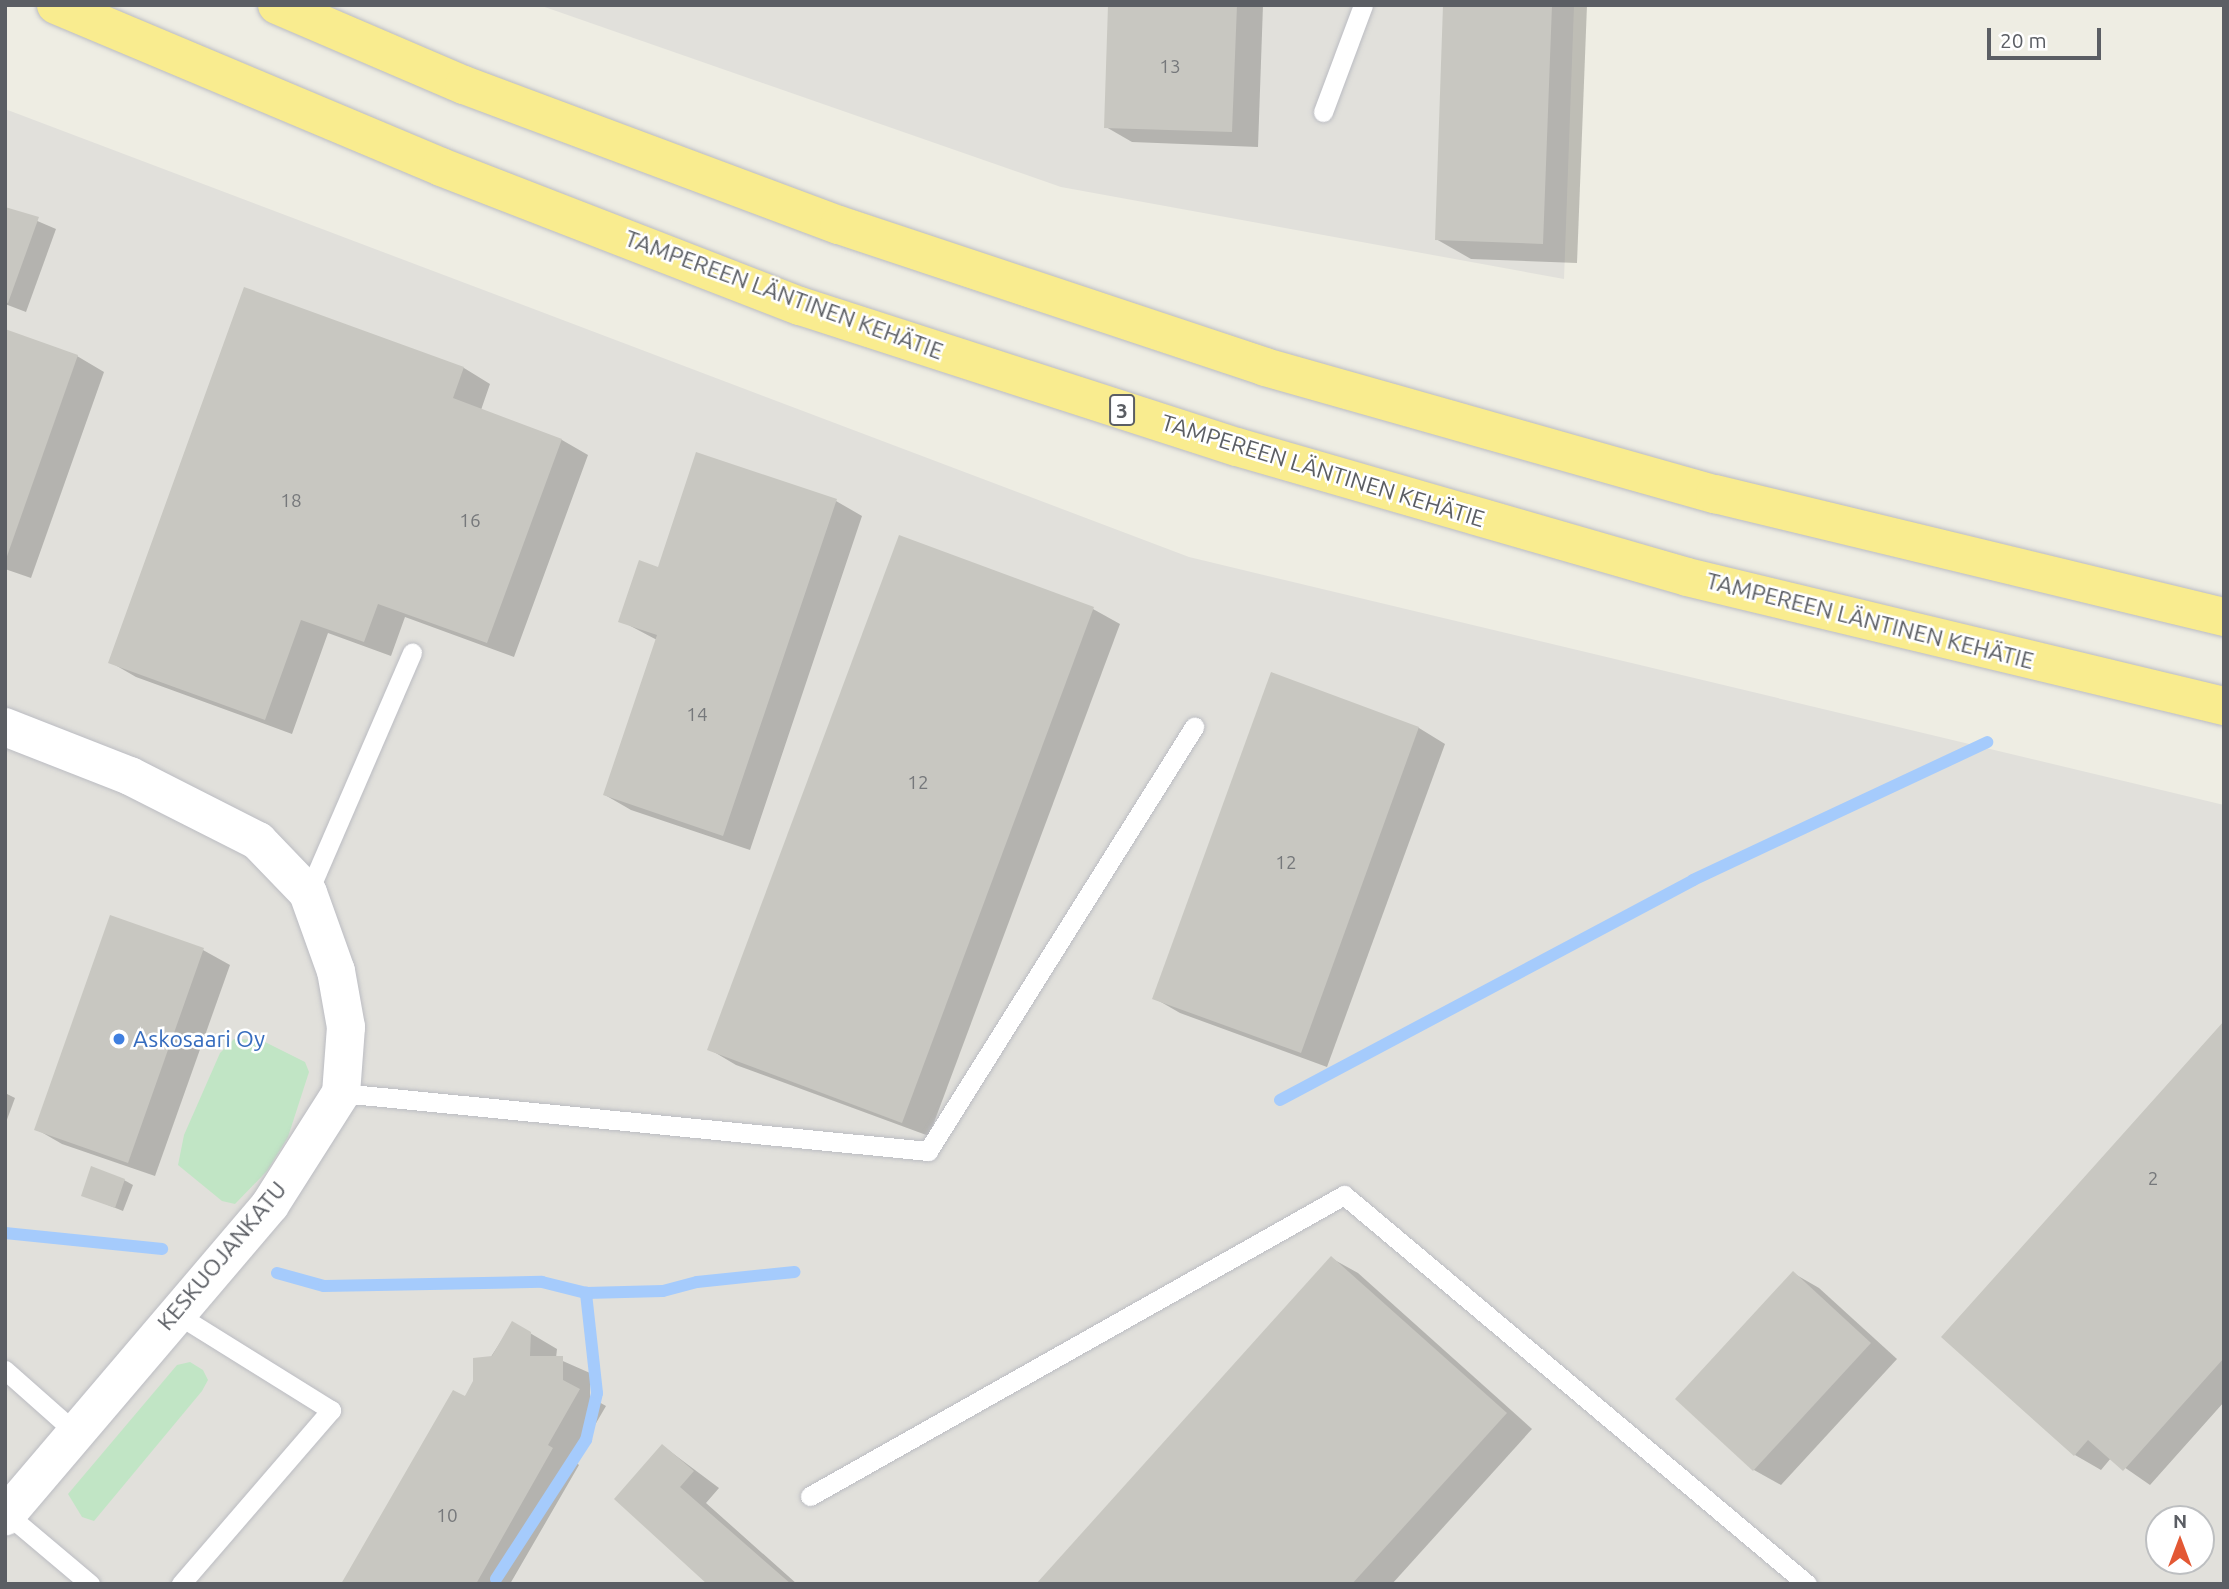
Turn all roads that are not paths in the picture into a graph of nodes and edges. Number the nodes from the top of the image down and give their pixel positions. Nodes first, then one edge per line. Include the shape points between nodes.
1 (56, 5) edge
2 (277, 5) edge
3 (1363, 5) edge
4 (1323, 112) dead end
5 (2224, 617) edge
6 (412, 653) dead end
7 (2224, 706) edge
8 (5, 727) edge
9 (1194, 727) dead end
10 (309, 893) junction
11 (341, 1093) junction
12 (175, 1313) junction
13 (5, 1370) edge
14 (75, 1432) junction
15 (810, 1496) dead end
16 (6, 1515) edge
17 (90, 1584) edge
18 (181, 1584) edge
19 (1807, 1584) edge

1 - 7 highway, TAMPEREEN LÄNTINEN KEHÄTIE / 3 via 441,167 800,306 1210,439 1687,577
2 - 5 highway via 464,85 826,220 1265,367 1715,494
3 - 4 lane
6 - 10 lane
8 - 10 street, KESKUOJANKATU via 130,776 258,841
9 - 11 lane via 928,1151
10 - 11 street, KESKUOJANKATU via 336,971 346,1027
11 - 12 street, KESKUOJANKATU via 270,1205
12 - 14 street, KESKUOJANKATU
12 - 18 lane via 331,1410
13 - 14 lane
14 - 16 street, KESKUOJANKATU
15 - 19 lane via 1344,1195
16 - 17 lane

